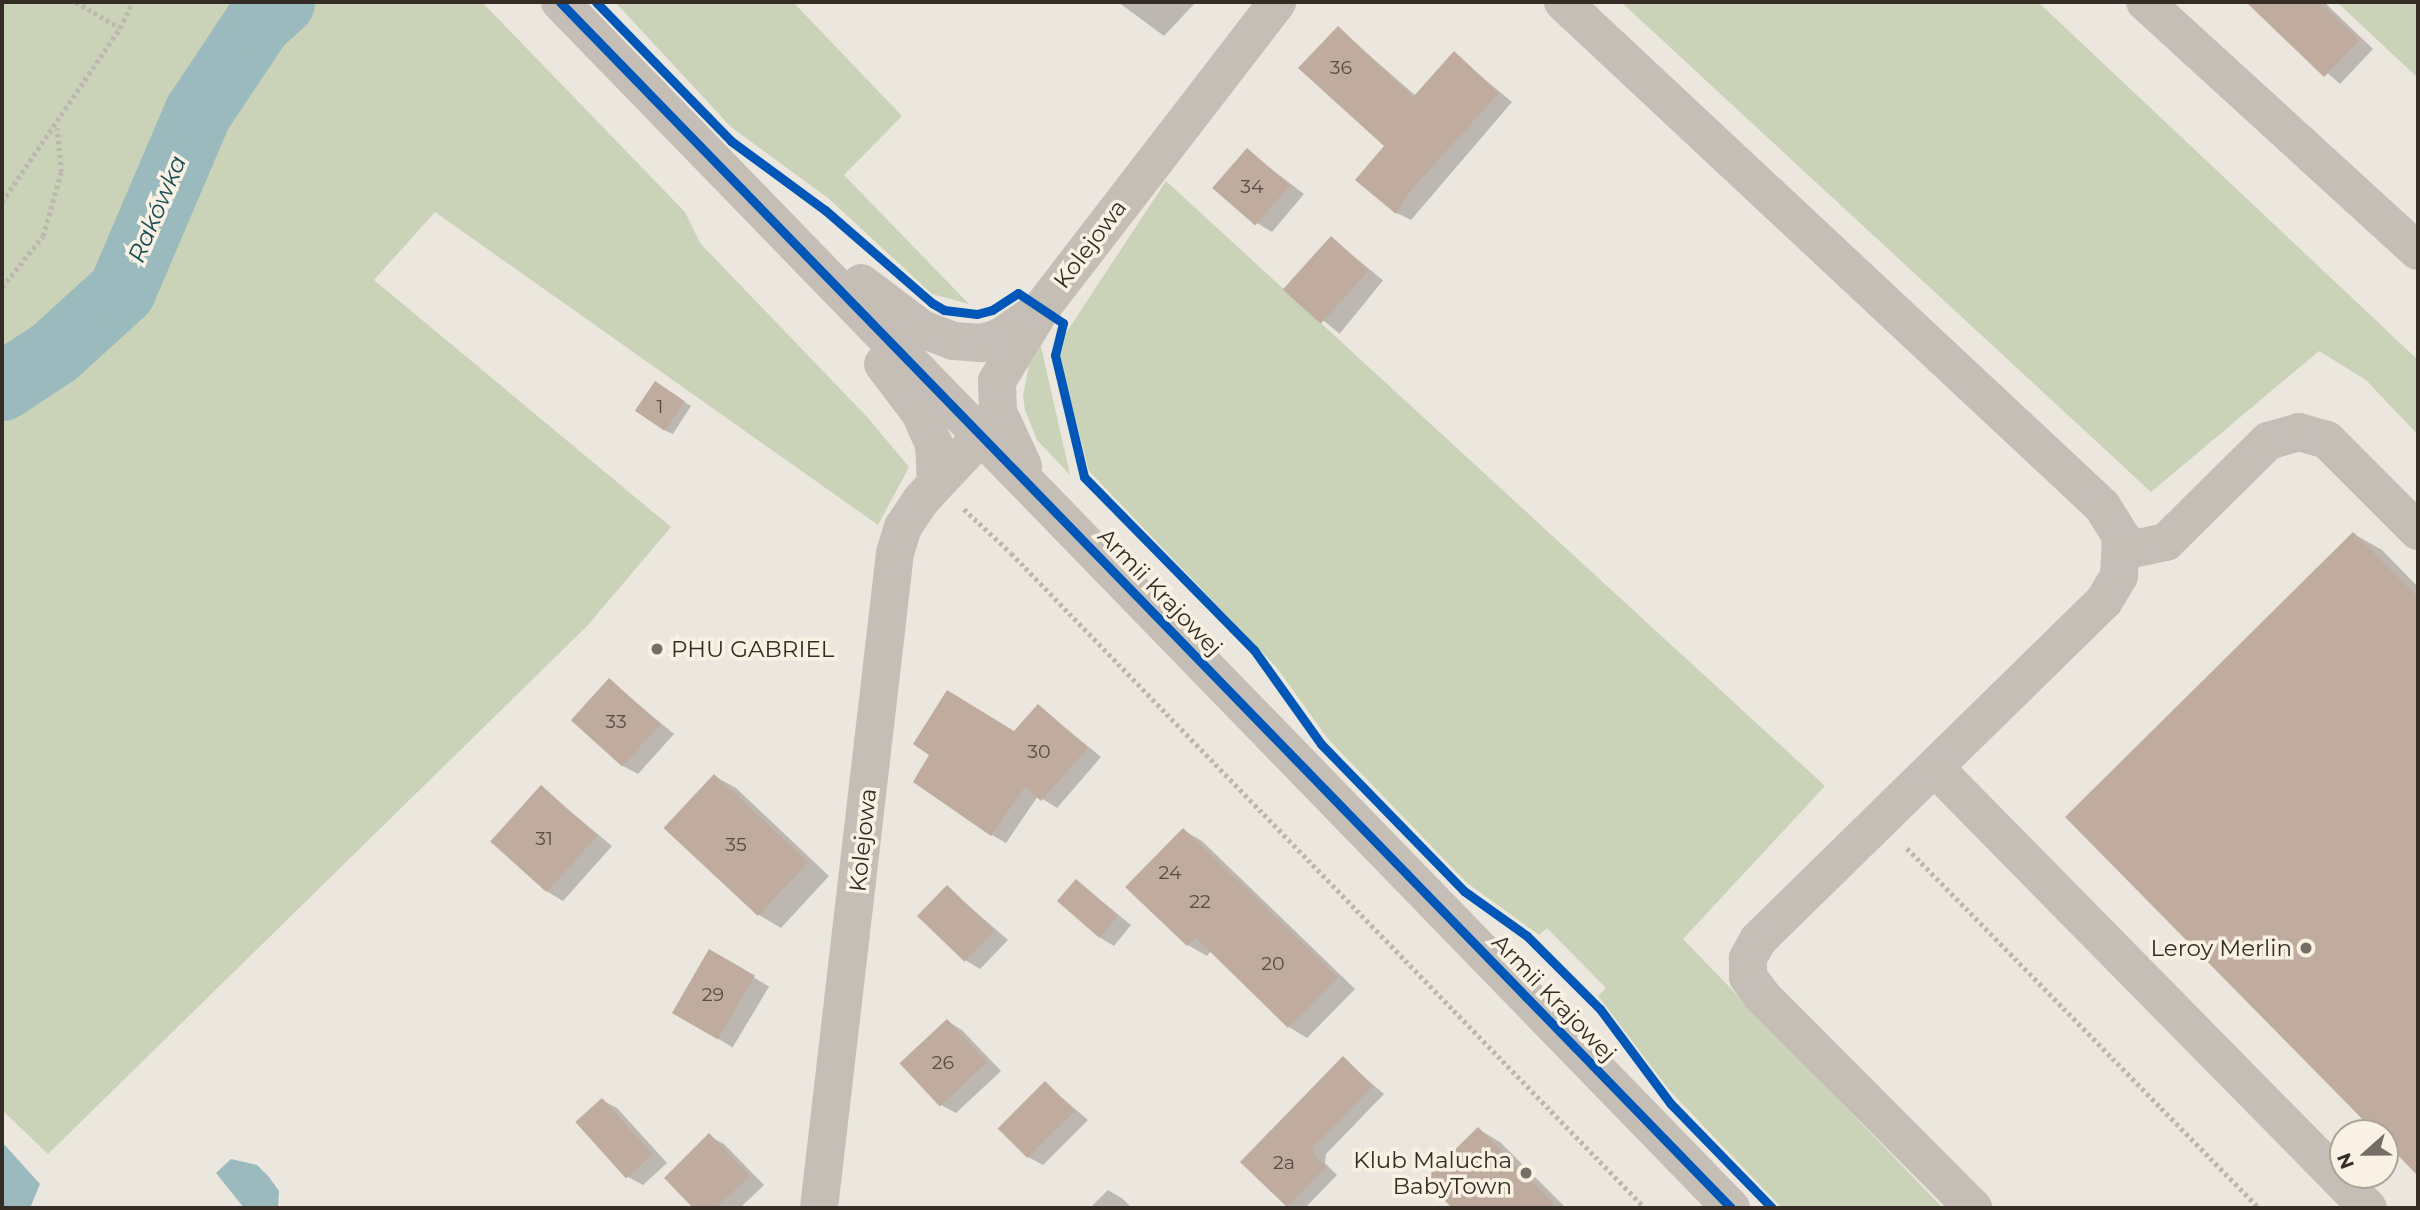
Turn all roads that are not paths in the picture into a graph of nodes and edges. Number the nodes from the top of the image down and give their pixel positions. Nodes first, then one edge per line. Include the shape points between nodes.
1 (560, 2) edge
2 (1277, 2) edge
3 (1563, 2) edge
4 (2145, 2) edge
5 (771, 216) junction
6 (2418, 251) edge
7 (1041, 309) junction
8 (981, 436) junction
9 (946, 493) junction
10 (1036, 493) junction
11 (2418, 531) edge
12 (2123, 551) junction
13 (1935, 768) junction
14 (819, 1208) edge
15 (1731, 1208) edge
16 (1973, 1208) edge
17 (2368, 1208) edge

1 - 5 street, Armii Krajowej
2 - 7 street, Kolejowa
3 - 12 street via 2102,506 2116,524
4 - 6 street
5 - 7 street via 922,330 953,341 981,343 999,338
5 - 8 street, Armii Krajowej
5 - 9 street via 920,413
7 - 10 street, Kolejowa via 997,381 998,412
8 - 9 street, Kolejowa
8 - 10 street, Armii Krajowej
9 - 10 street via 985,478
9 - 14 street, Kolejowa via 903,527 895,553
10 - 15 street, Armii Krajowej
11 - 12 street via 2327,440 2299,432 2268,440 2166,542
12 - 13 street via 2119,576 2104,601
13 - 16 street via 1758,940 1748,958 1748,976
13 - 17 street

